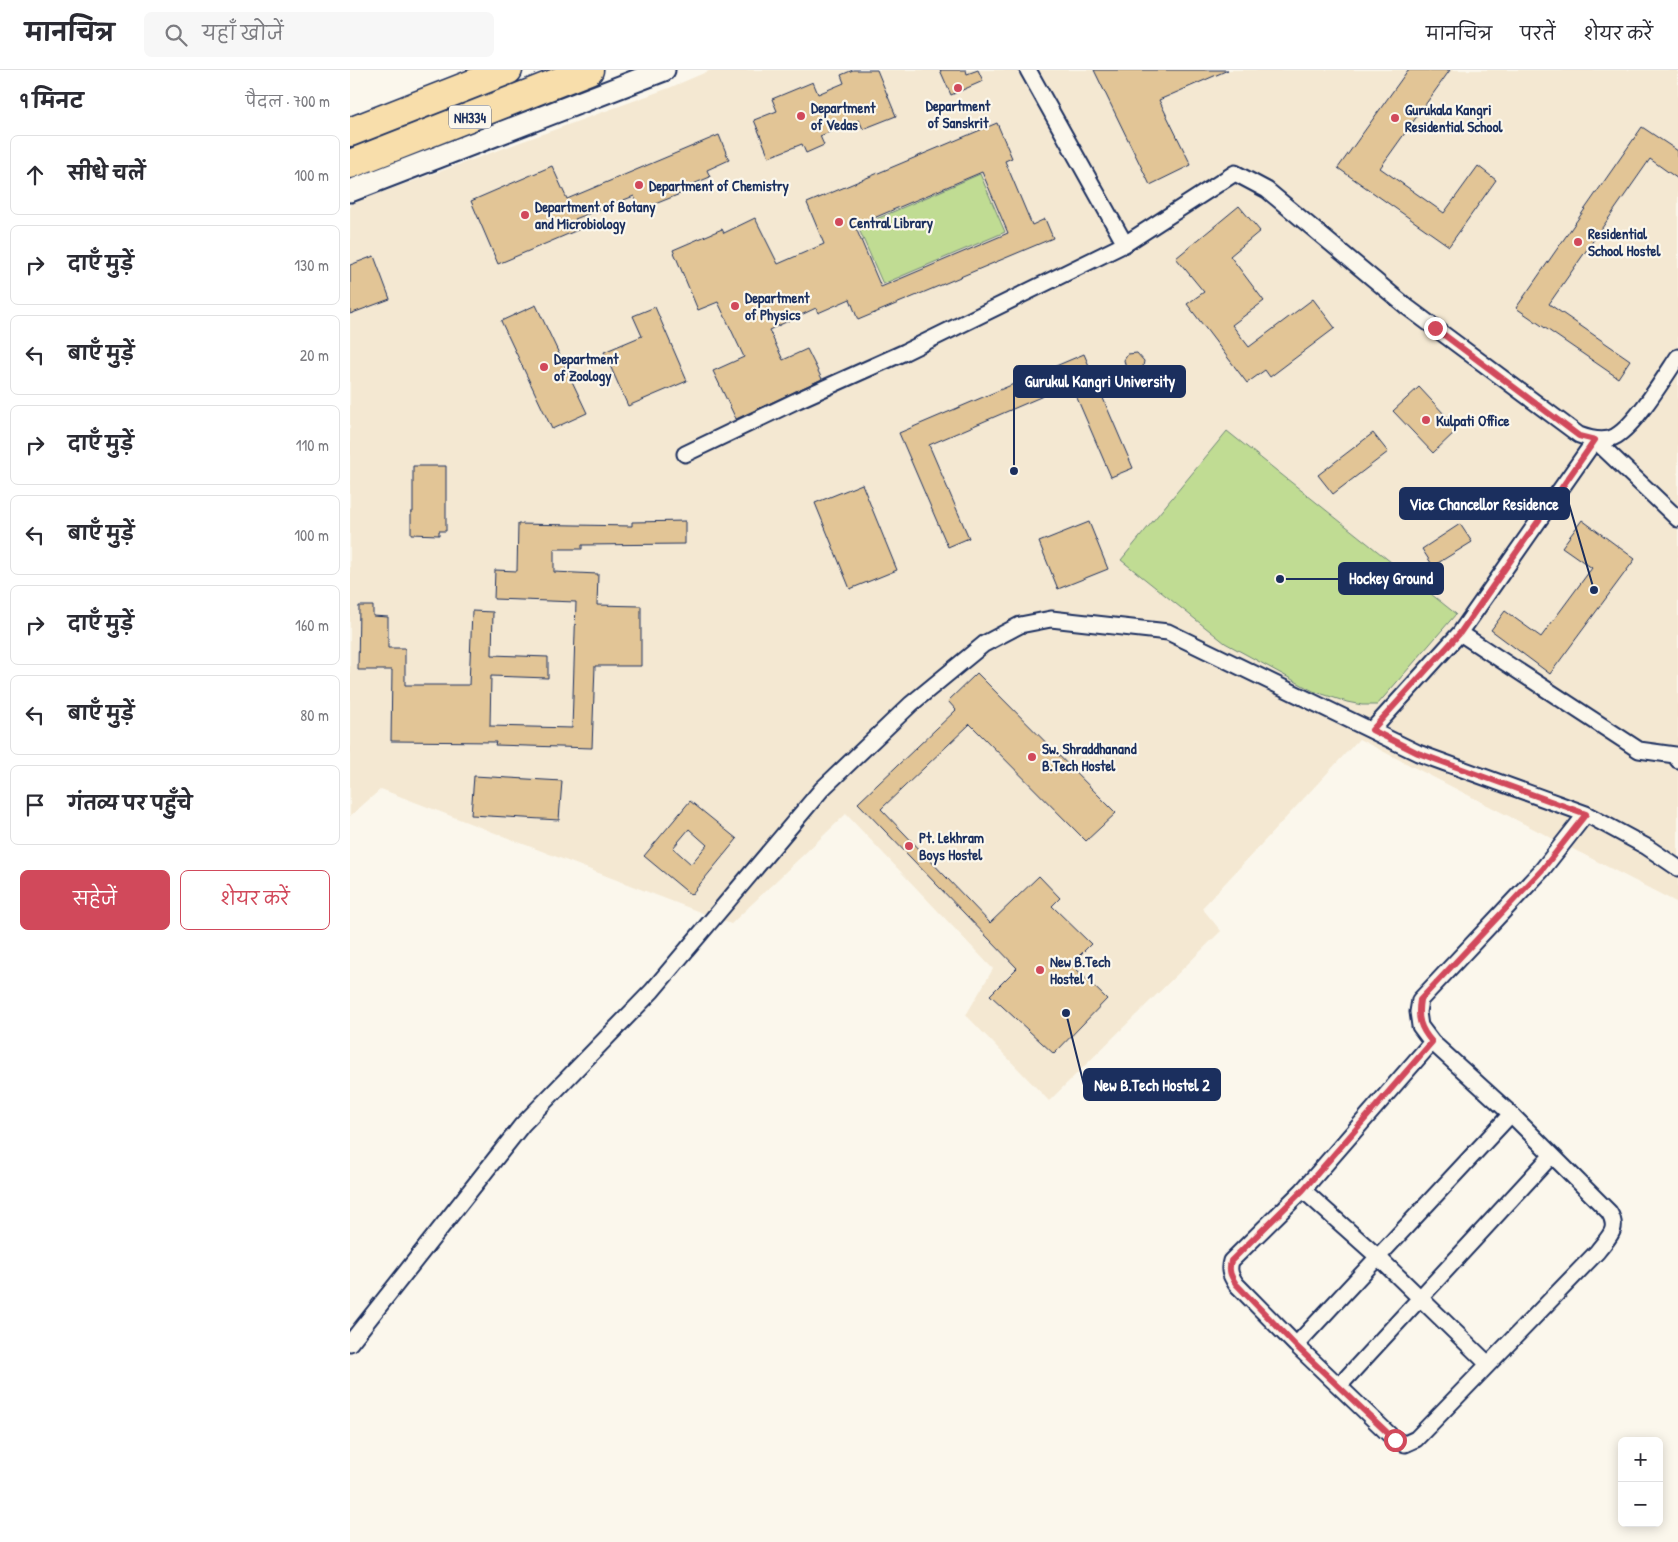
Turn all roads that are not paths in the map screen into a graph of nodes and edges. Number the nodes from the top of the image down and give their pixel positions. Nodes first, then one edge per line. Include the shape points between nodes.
1 (508, 70) edge
2 (589, 70) edge
3 (664, 70) edge
4 (1028, 70) edge
5 (350, 132) edge
6 (350, 164) edge
7 (350, 191) edge
8 (1125, 244) junction
9 (1678, 358) edge
10 (1595, 440) junction
11 (686, 454) dead end
12 (1678, 519) edge
13 (1460, 633) junction
14 (1372, 730) junction
15 (1677, 756) edge
16 (1586, 814) junction
17 (1678, 868) edge
18 (1432, 1042) junction
19 (1511, 1114) junction
20 (1552, 1155) junction
21 (1303, 1190) junction
22 (1378, 1257) junction
23 (1421, 1298) junction
24 (350, 1344) edge
25 (1296, 1346) junction
26 (1488, 1364) junction
27 (1339, 1386) junction

1 - 5 highway, NH334
2 - 6 highway, NH334
3 - 7 street
4 - 8 street
8 - 10 street via 1235,173 1267,190 1407,307 1579,436
8 - 11 street
9 - 10 street via 1630,423 1615,437
10 - 12 street
10 - 13 street
13 - 14 street
13 - 15 street via 1639,750
14 - 16 street via 1418,753
14 - 24 street via 1168,632 1051,619 1020,625 984,644 911,704 822,789 652,991 522,1125
16 - 17 street
16 - 18 street via 1542,870 1420,1000 1420,1026
18 - 19 street
18 - 21 street
19 - 20 street
19 - 22 street
20 - 23 street
20 - 26 street via 1609,1212 1614,1220 1614,1230
21 - 22 street
21 - 25 street via 1231,1261 1229,1268 1236,1284
22 - 23 street
22 - 25 street
23 - 26 street
23 - 27 street
25 - 27 street
26 - 27 street via 1416,1439 1405,1444 1395,1440

